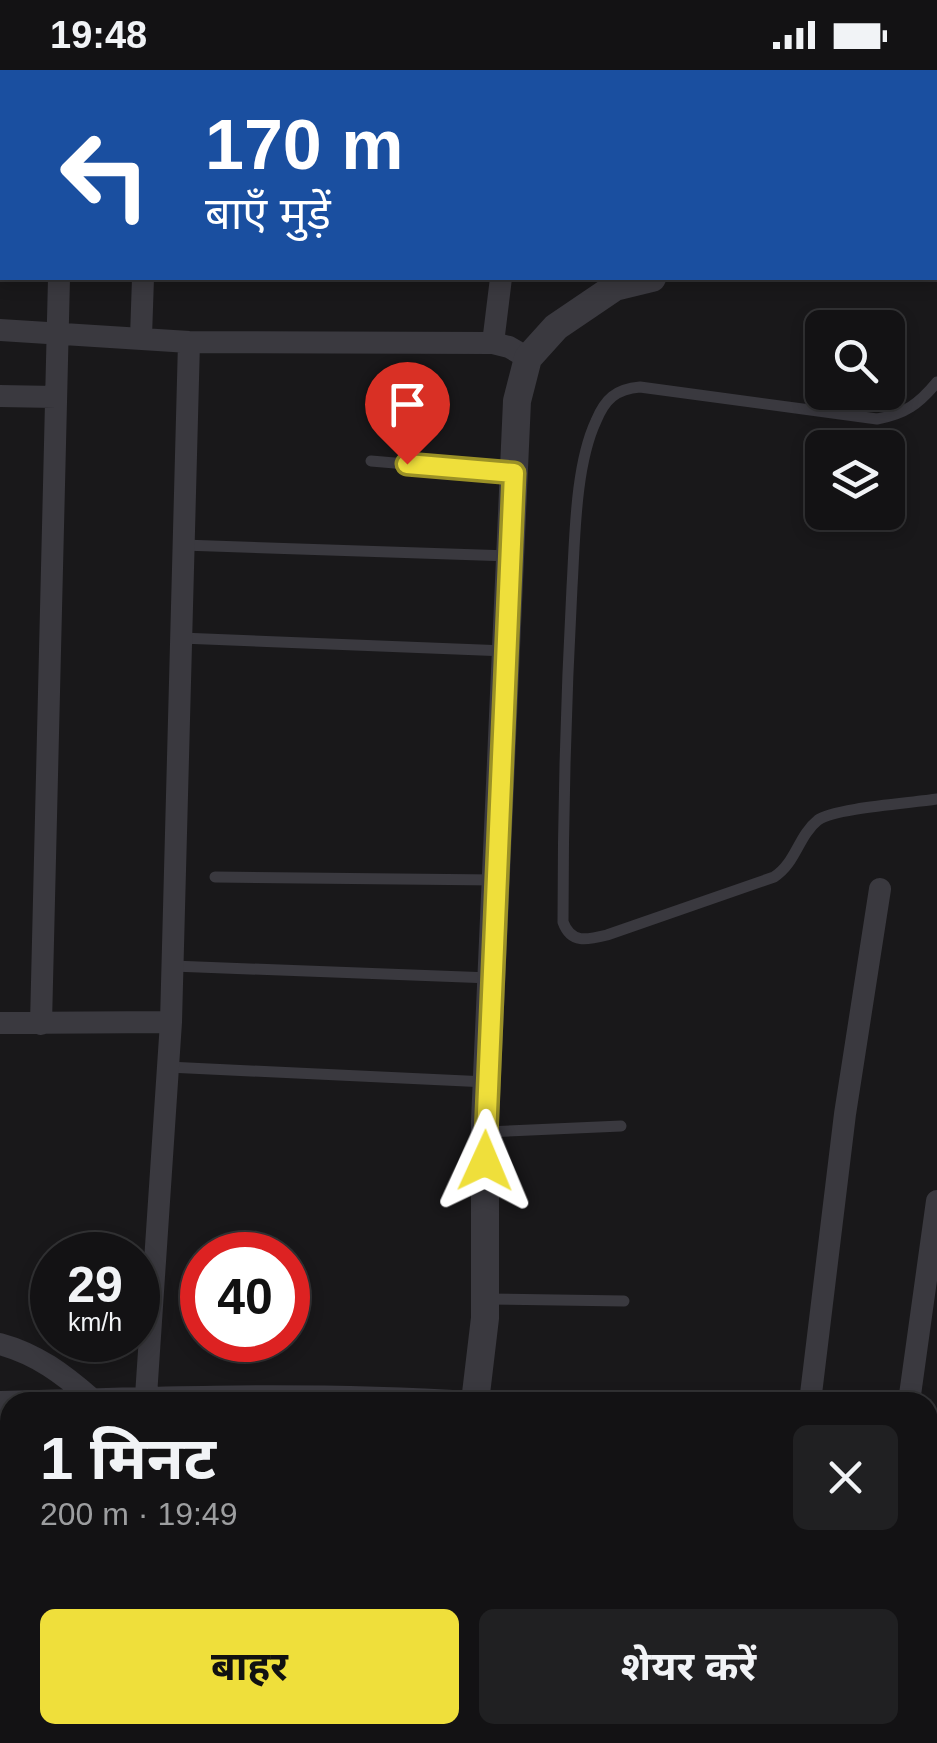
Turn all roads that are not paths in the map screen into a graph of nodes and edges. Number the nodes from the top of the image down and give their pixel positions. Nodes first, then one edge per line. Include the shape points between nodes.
1 (59, 280) edge
2 (144, 280) edge
3 (500, 280) edge
4 (621, 282) edge
5 (0, 330) edge
6 (58, 332) junction
7 (141, 337) junction
8 (189, 342) junction
9 (493, 343) junction
10 (528, 358) junction
11 (937, 382) edge
12 (0, 396) edge
13 (56, 397) junction
14 (371, 461) dead end
15 (514, 473) junction
16 (184, 545) junction
17 (510, 556) junction
18 (181, 638) junction
19 (506, 651) junction
20 (937, 799) edge
21 (215, 878) dead end
22 (496, 880) junction
23 (880, 889) dead end
24 (172, 966) junction
25 (491, 978) junction
26 (171, 1022) junction
27 (0, 1024) edge
28 (41, 1024) junction
29 (168, 1068) junction
30 (487, 1082) junction
31 (621, 1126) dead end
32 (485, 1127) junction
33 (937, 1201) edge
34 (484, 1298) junction
35 (624, 1302) dead end
36 (0, 1344) edge
37 (82, 1392) edge
38 (157, 1392) edge
39 (473, 1392) edge
40 (811, 1392) edge
41 (911, 1392) edge

1 - 6 street
2 - 7 street
3 - 9 street
4 - 10 street via 556,327
5 - 6 street
6 - 7 street
6 - 13 street
7 - 8 street
8 - 9 street
8 - 16 street
9 - 10 street
10 - 15 street via 517,401
11 - 20 lane via 908,411 877,419 640,387 614,393 605,404 586,458 574,560 563,745 563,922 578,939 607,936 774,877 826,816
12 - 13 street
13 - 28 street
14 - 15 lane
15 - 17 street
16 - 17 lane
16 - 18 street
17 - 19 street
18 - 19 lane
18 - 24 street
19 - 22 street
21 - 22 lane
22 - 25 street
23 - 40 street
24 - 25 lane
24 - 26 street
25 - 30 street
26 - 28 street
26 - 29 street
27 - 28 street
29 - 30 lane
29 - 38 street
30 - 32 street
31 - 32 lane
32 - 34 street
33 - 41 street
34 - 35 lane
34 - 39 street
36 - 37 street via 56,1368

